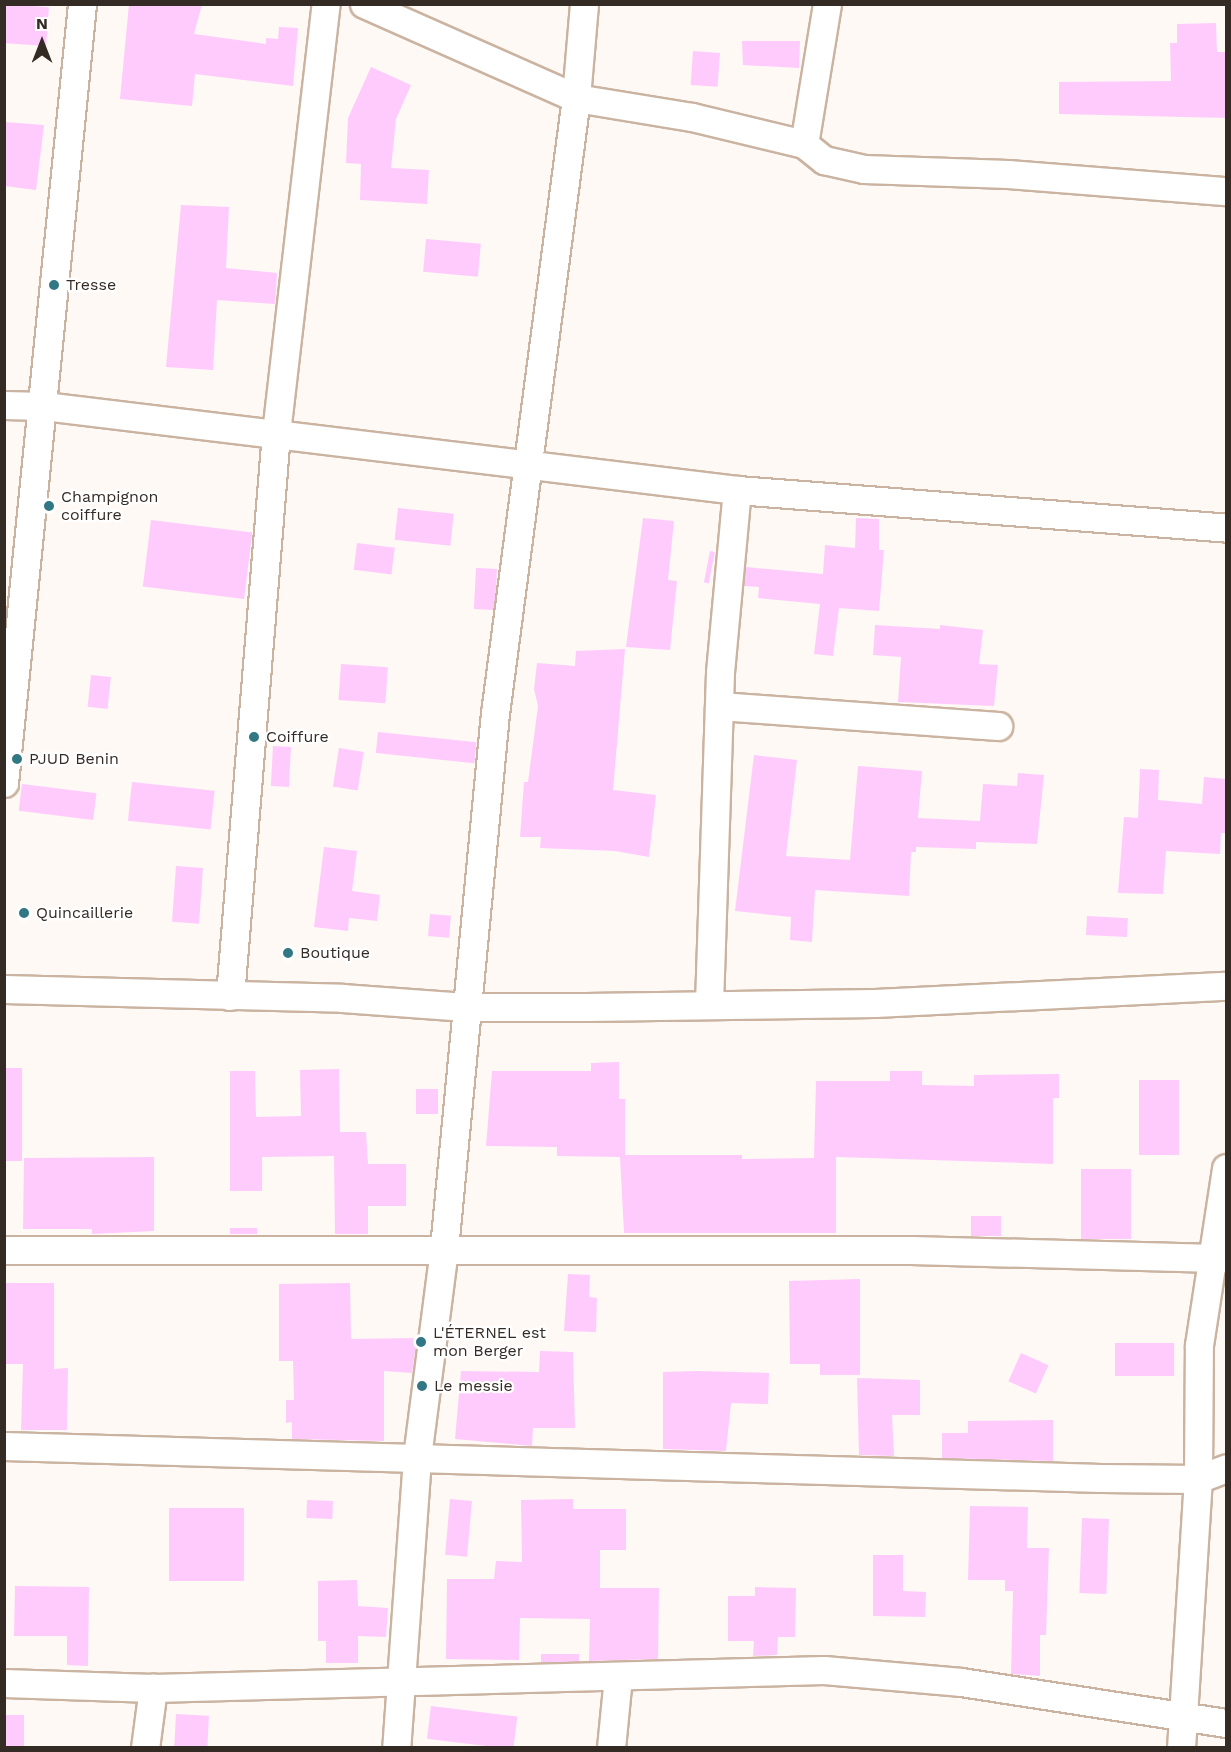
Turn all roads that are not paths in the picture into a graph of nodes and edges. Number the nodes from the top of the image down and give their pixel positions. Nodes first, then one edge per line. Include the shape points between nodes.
1 (82, 4) edge
2 (326, 4) edge
3 (364, 4) edge
4 (584, 4) edge
5 (827, 4) edge
6 (576, 98) junction
7 (804, 144) junction
8 (1227, 191) edge
9 (4, 405) edge
10 (44, 406) junction
11 (276, 433) junction
12 (529, 467) junction
13 (737, 490) junction
14 (1227, 528) edge
15 (719, 706) junction
16 (998, 726) dead end
17 (4, 783) edge
18 (1227, 986) edge
19 (4, 989) edge
20 (230, 996) junction
21 (709, 1004) junction
22 (466, 1007) junction
23 (1227, 1168) edge
24 (444, 1249) junction
25 (4, 1250) edge
26 (1218, 1258) edge
27 (4, 1446) edge
28 (417, 1458) junction
29 (1227, 1468) edge
30 (1198, 1479) junction
31 (618, 1676) junction
32 (403, 1681) junction
33 (4, 1683) edge
34 (153, 1688) junction
35 (1185, 1716) junction
36 (1227, 1723) edge
37 (146, 1748) edge
38 (396, 1748) edge
39 (611, 1748) edge
40 (1180, 1748) edge

1 - 10 street
2 - 11 street
3 - 6 street
4 - 6 street
5 - 7 street
6 - 7 street via 704,119
6 - 12 street
7 - 8 street via 824,160 864,170 1008,174
9 - 10 street
10 - 11 street
10 - 17 street
11 - 12 street
11 - 20 street
12 - 13 street
12 - 22 street via 495,713
13 - 14 street
13 - 15 street
15 - 16 street
15 - 21 street
18 - 21 street via 875,1003
19 - 20 street
20 - 22 street
21 - 22 street
22 - 24 street
23 - 26 street
24 - 25 street
24 - 26 street via 911,1250
24 - 28 street
26 - 30 street via 1199,1345
27 - 28 street
28 - 30 street
28 - 32 street
29 - 30 street
30 - 35 street
31 - 32 street
31 - 35 street via 824,1670 961,1682
31 - 39 street
32 - 34 street
32 - 38 street
33 - 34 street
34 - 37 street
35 - 36 street
35 - 40 street

